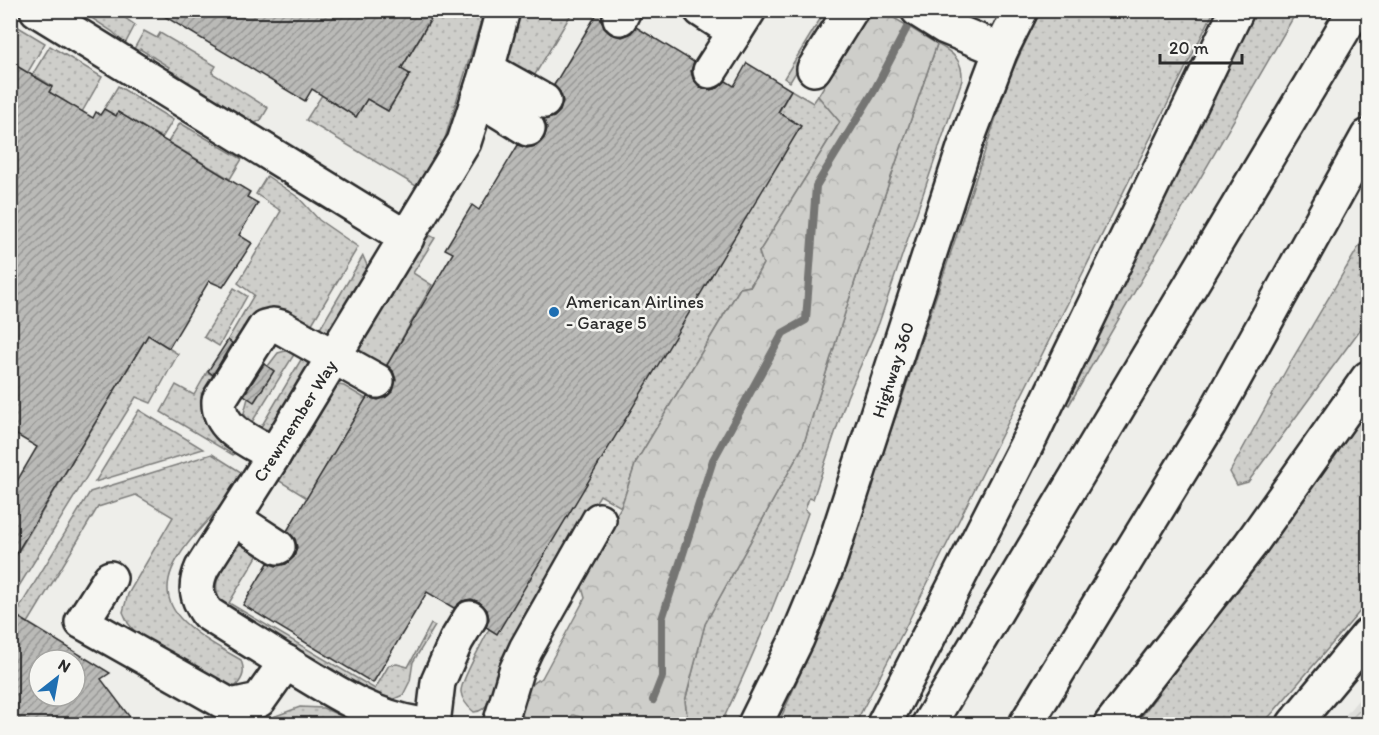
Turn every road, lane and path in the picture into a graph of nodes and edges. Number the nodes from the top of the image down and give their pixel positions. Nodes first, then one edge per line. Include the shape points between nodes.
1 (37, 10) edge
2 (503, 10) edge
3 (700, 10) edge
4 (851, 10) edge
5 (918, 10) edge
6 (1020, 10) edge
7 (1237, 10) edge
8 (1355, 10) edge
9 (742, 21) edge
10 (1001, 50) junction
11 (814, 69) dead end
12 (710, 71) dead end
13 (483, 83) junction
14 (544, 101) dead end
15 (528, 129) dead end
16 (1368, 136) edge
17 (407, 238) junction
18 (331, 361) junction
19 (1368, 378) edge
20 (373, 387) dead end
21 (274, 455) junction
22 (235, 519) junction
23 (599, 520) dead end
24 (278, 547) dead end
25 (110, 578) dead end
26 (470, 618) dead end
27 (1368, 636) edge
28 (285, 662) junction
29 (418, 724) edge
30 (433, 724) edge
31 (500, 724) edge
32 (756, 724) edge
33 (884, 724) edge
34 (929, 724) edge
35 (1026, 724) edge
36 (1111, 724) edge
37 (1294, 724) edge

1 - 17 main road
2 - 13 main road, Crewmember Way
3 - 9 main road
4 - 11 main road
5 - 10 main road via 945,27
6 - 10 main road, Highway 360
7 - 33 main road via 1032,434
8 - 34 main road
9 - 12 main road
10 - 32 main road, Highway 360 via 964,148 830,562
13 - 14 main road
13 - 15 main road
13 - 17 main road, Crewmember Way via 464,142
16 - 35 main road via 1209,424
17 - 18 main road, Crewmember Way
18 - 20 main road
18 - 21 main road, Crewmember Way
18 - 21 main road via 281,327 265,327 219,400 220,414 228,427
19 - 36 main road via 1250,545
21 - 22 main road, Crewmember Way
22 - 24 main road
22 - 28 main road, Crewmember Way via 198,578 199,602 207,613
23 - 31 main road via 526,649
25 - 28 main road via 82,622 231,706 259,700
26 - 30 main road via 438,682
27 - 37 main road
28 - 29 main road, Crewmember Way via 354,703 397,721

